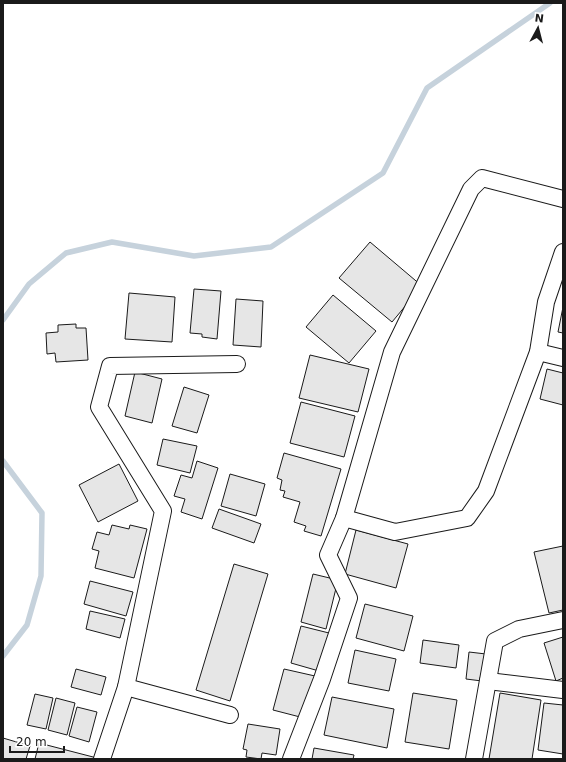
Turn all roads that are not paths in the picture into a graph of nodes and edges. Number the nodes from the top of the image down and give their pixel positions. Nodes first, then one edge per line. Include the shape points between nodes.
1 (563, 199) edge
2 (563, 252) edge
3 (538, 352) junction
4 (563, 358) edge
5 (237, 364) dead end
6 (344, 518) junction
7 (563, 620) edge
8 (488, 681) junction
9 (126, 687) junction
10 (563, 690) edge
11 (230, 715) dead end
12 (102, 759) edge
13 (290, 759) edge
14 (474, 759) edge

1 - 6 street via 482,178 471,189 392,352
2 - 3 street via 546,302
3 - 4 street
3 - 6 street via 486,491 467,518 395,532
5 - 9 street via 110,366 100,407 163,511
6 - 13 street via 328,555 349,598 322,679
7 - 8 street via 519,629 495,641
8 - 10 street
8 - 14 street
9 - 11 street
9 - 12 street

